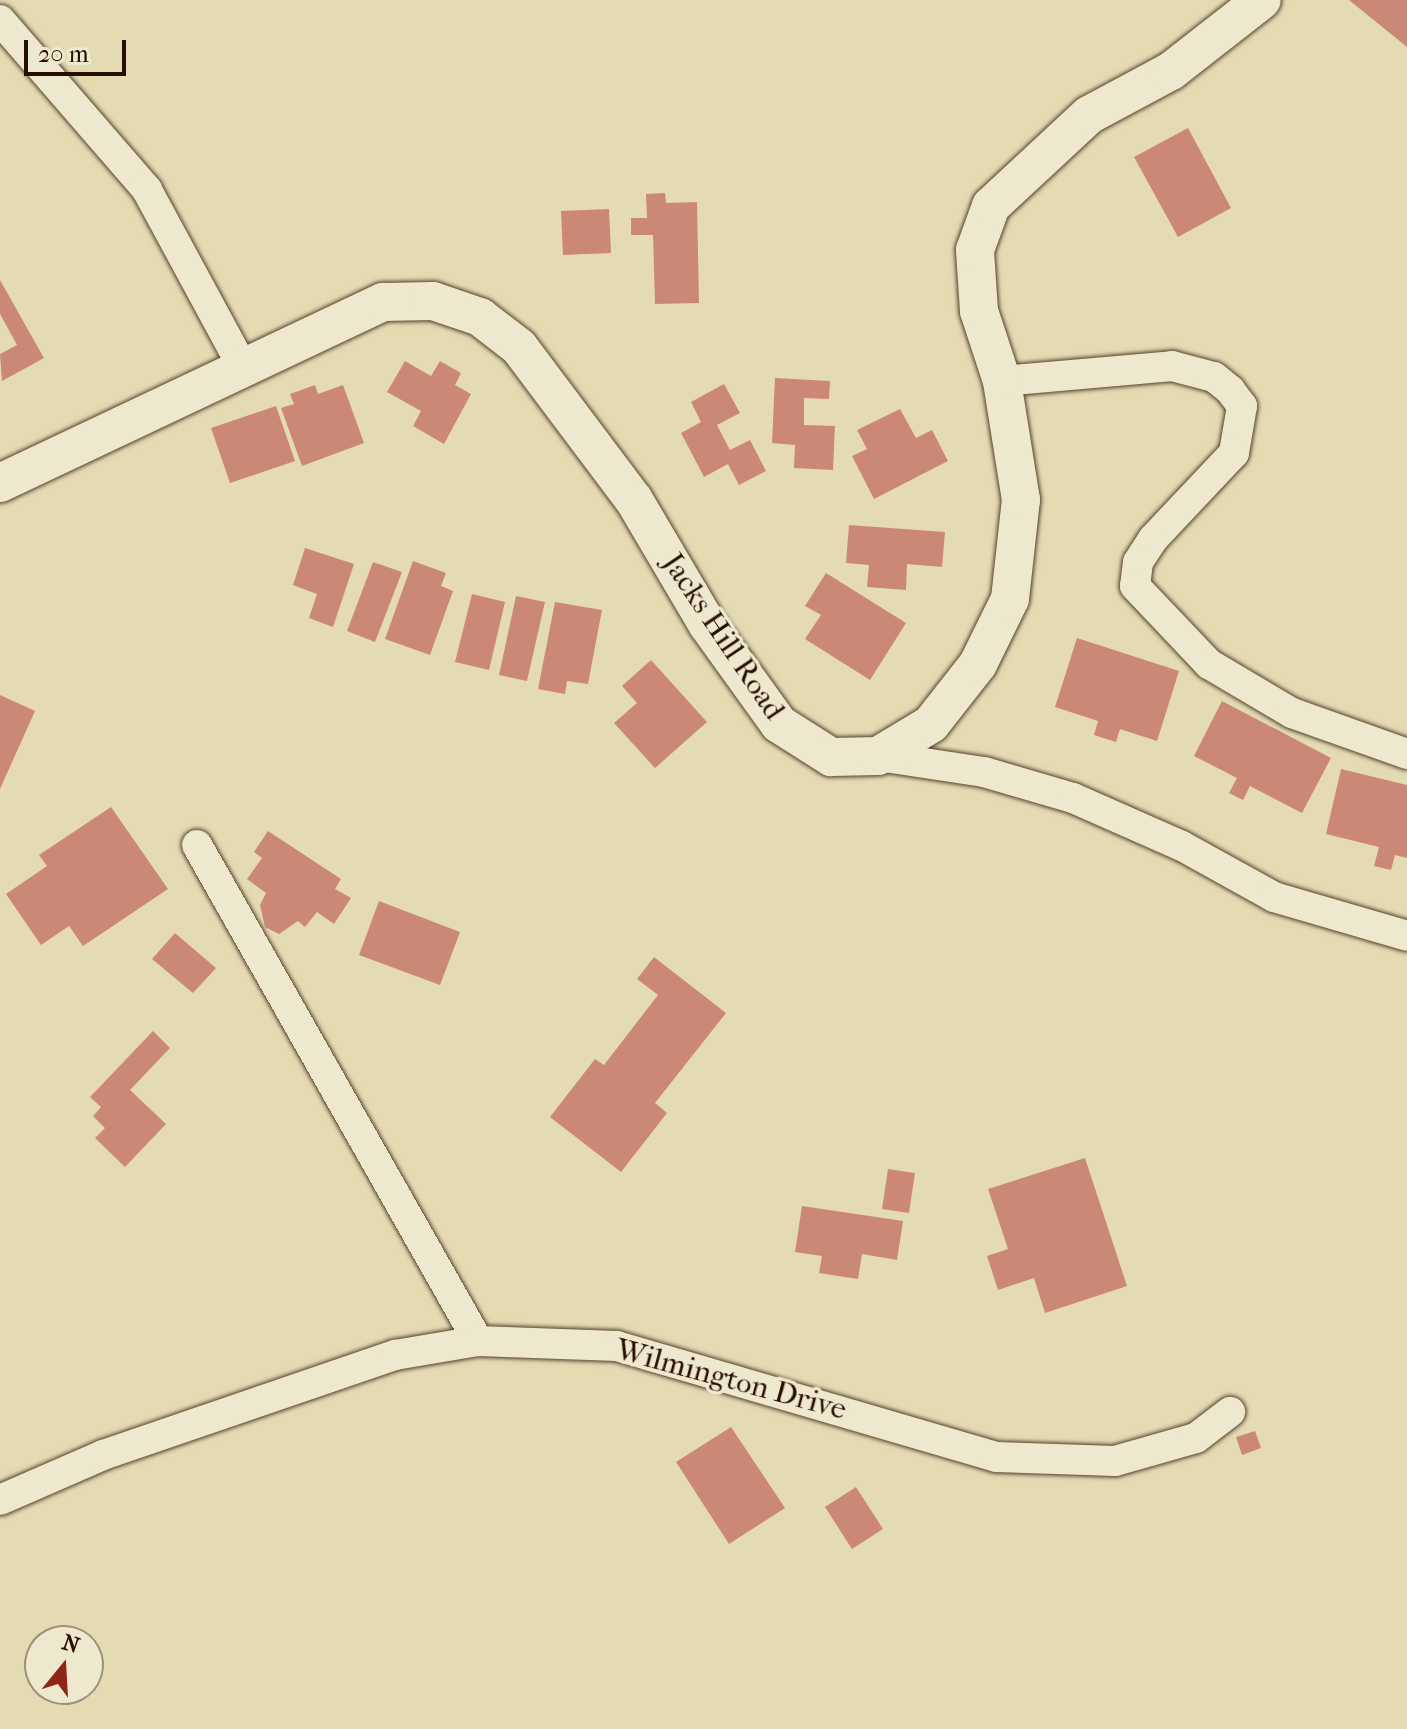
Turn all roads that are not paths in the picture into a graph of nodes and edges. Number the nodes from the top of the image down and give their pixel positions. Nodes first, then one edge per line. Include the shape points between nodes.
1 (1262, 0) edge
2 (0, 20) edge
3 (241, 364) junction
4 (1002, 381) junction
5 (0, 483) edge
6 (1407, 754) edge
7 (878, 756) junction
8 (197, 845) dead end
9 (1407, 936) edge
10 (478, 1341) junction
11 (1230, 1412) dead end
12 (0, 1500) edge

1 - 4 street, Jacks Hill Road via 1171,71 1089,115 991,206 975,250 979,311
2 - 3 street via 147,190
3 - 5 street, Jacks Hill Road
3 - 7 street, Jacks Hill Road via 383,302 433,301 480,317 519,347 624,487 707,624 779,724 831,757
4 - 6 street via 1172,366 1214,377 1230,390 1242,406 1234,453 1153,539 1138,562 1135,586 1209,664 1292,713
4 - 7 street, Jacks Hill Road via 1021,500 1010,599 978,664 931,724
7 - 9 street via 984,772 1073,798 1182,846 1274,897
8 - 10 street
10 - 11 street, Wilmington Drive via 617,1346 996,1457 1115,1461 1196,1438
10 - 12 street, Wilmington Drive via 395,1355 103,1455

